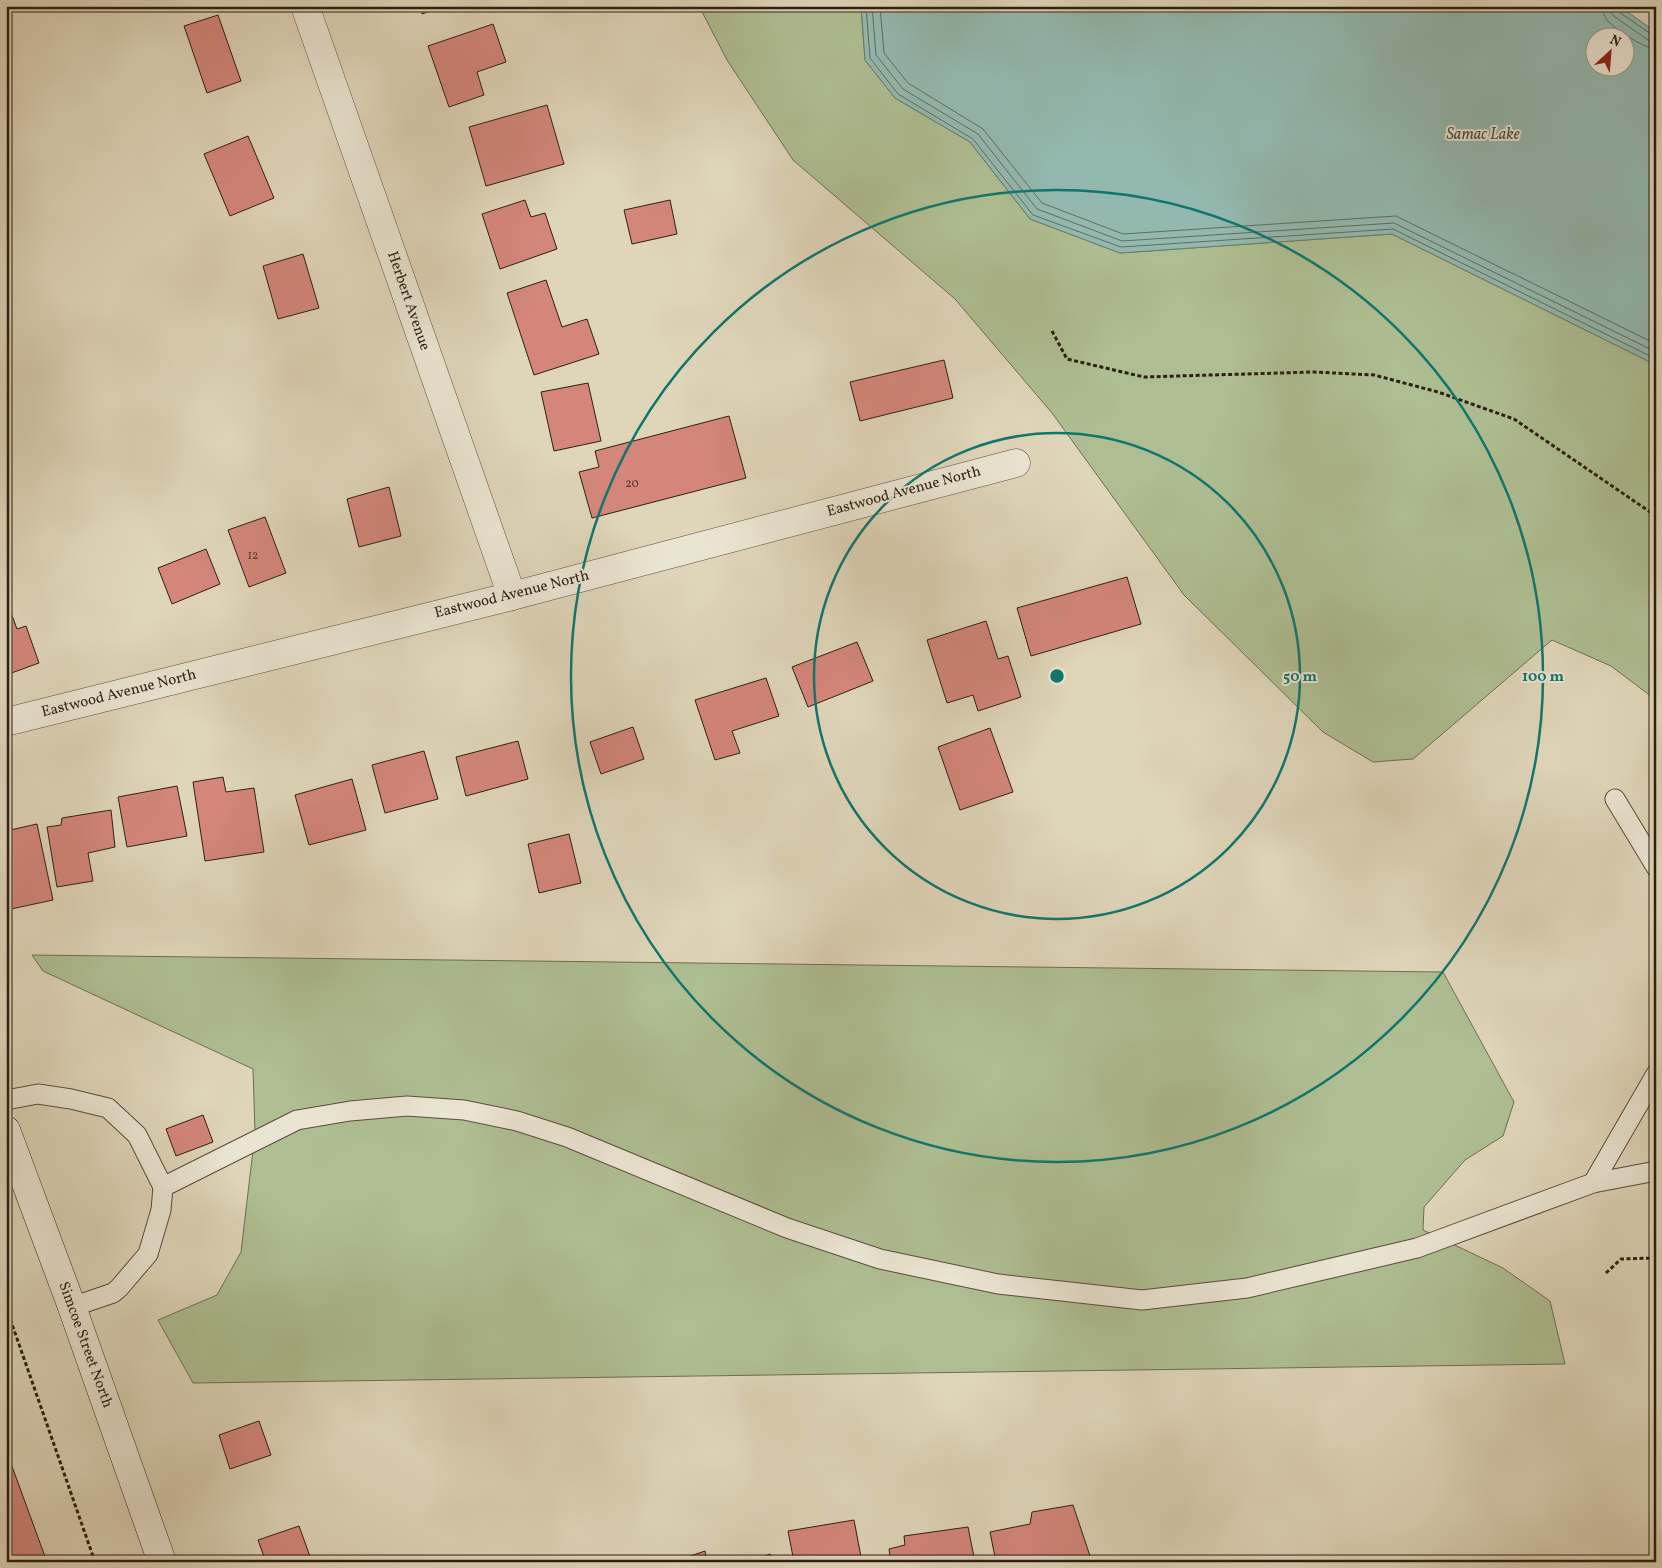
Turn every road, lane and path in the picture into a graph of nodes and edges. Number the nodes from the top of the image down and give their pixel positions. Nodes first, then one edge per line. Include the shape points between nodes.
1 (305, 6) edge
2 (1052, 331) dead end
3 (1016, 463) dead end
4 (1656, 516) edge
5 (512, 596) junction
6 (6, 722) edge
7 (1615, 799) dead end
8 (1656, 867) edge
9 (1656, 1074) edge
10 (6, 1100) edge
11 (6, 1130) edge
12 (1656, 1170) edge
13 (1593, 1183) junction
14 (163, 1187) junction
15 (1656, 1258) edge
16 (1606, 1273) dead end
17 (6, 1307) edge
18 (72, 1307) junction
19 (94, 1562) edge
20 (162, 1562) edge

1 - 5 street, Herbert Avenue
2 - 4 path via 1067,359 1144,377 1314,372 1374,375 1438,392 1514,419
3 - 5 street, Eastwood Avenue North
5 - 6 street, Eastwood Avenue North
7 - 8 lane
9 - 13 lane
10 - 14 lane via 38,1094 108,1108 138,1135
11 - 18 street, Simcoe Street North
12 - 13 lane
13 - 14 lane via 1417,1248 1247,1288 1142,1300 998,1284 880,1259 787,1228 567,1137 464,1110 407,1106 297,1120
14 - 18 lane via 161,1210 148,1254 113,1293
15 - 16 path via 1621,1259
17 - 19 path
18 - 20 street, Simcoe Street North

